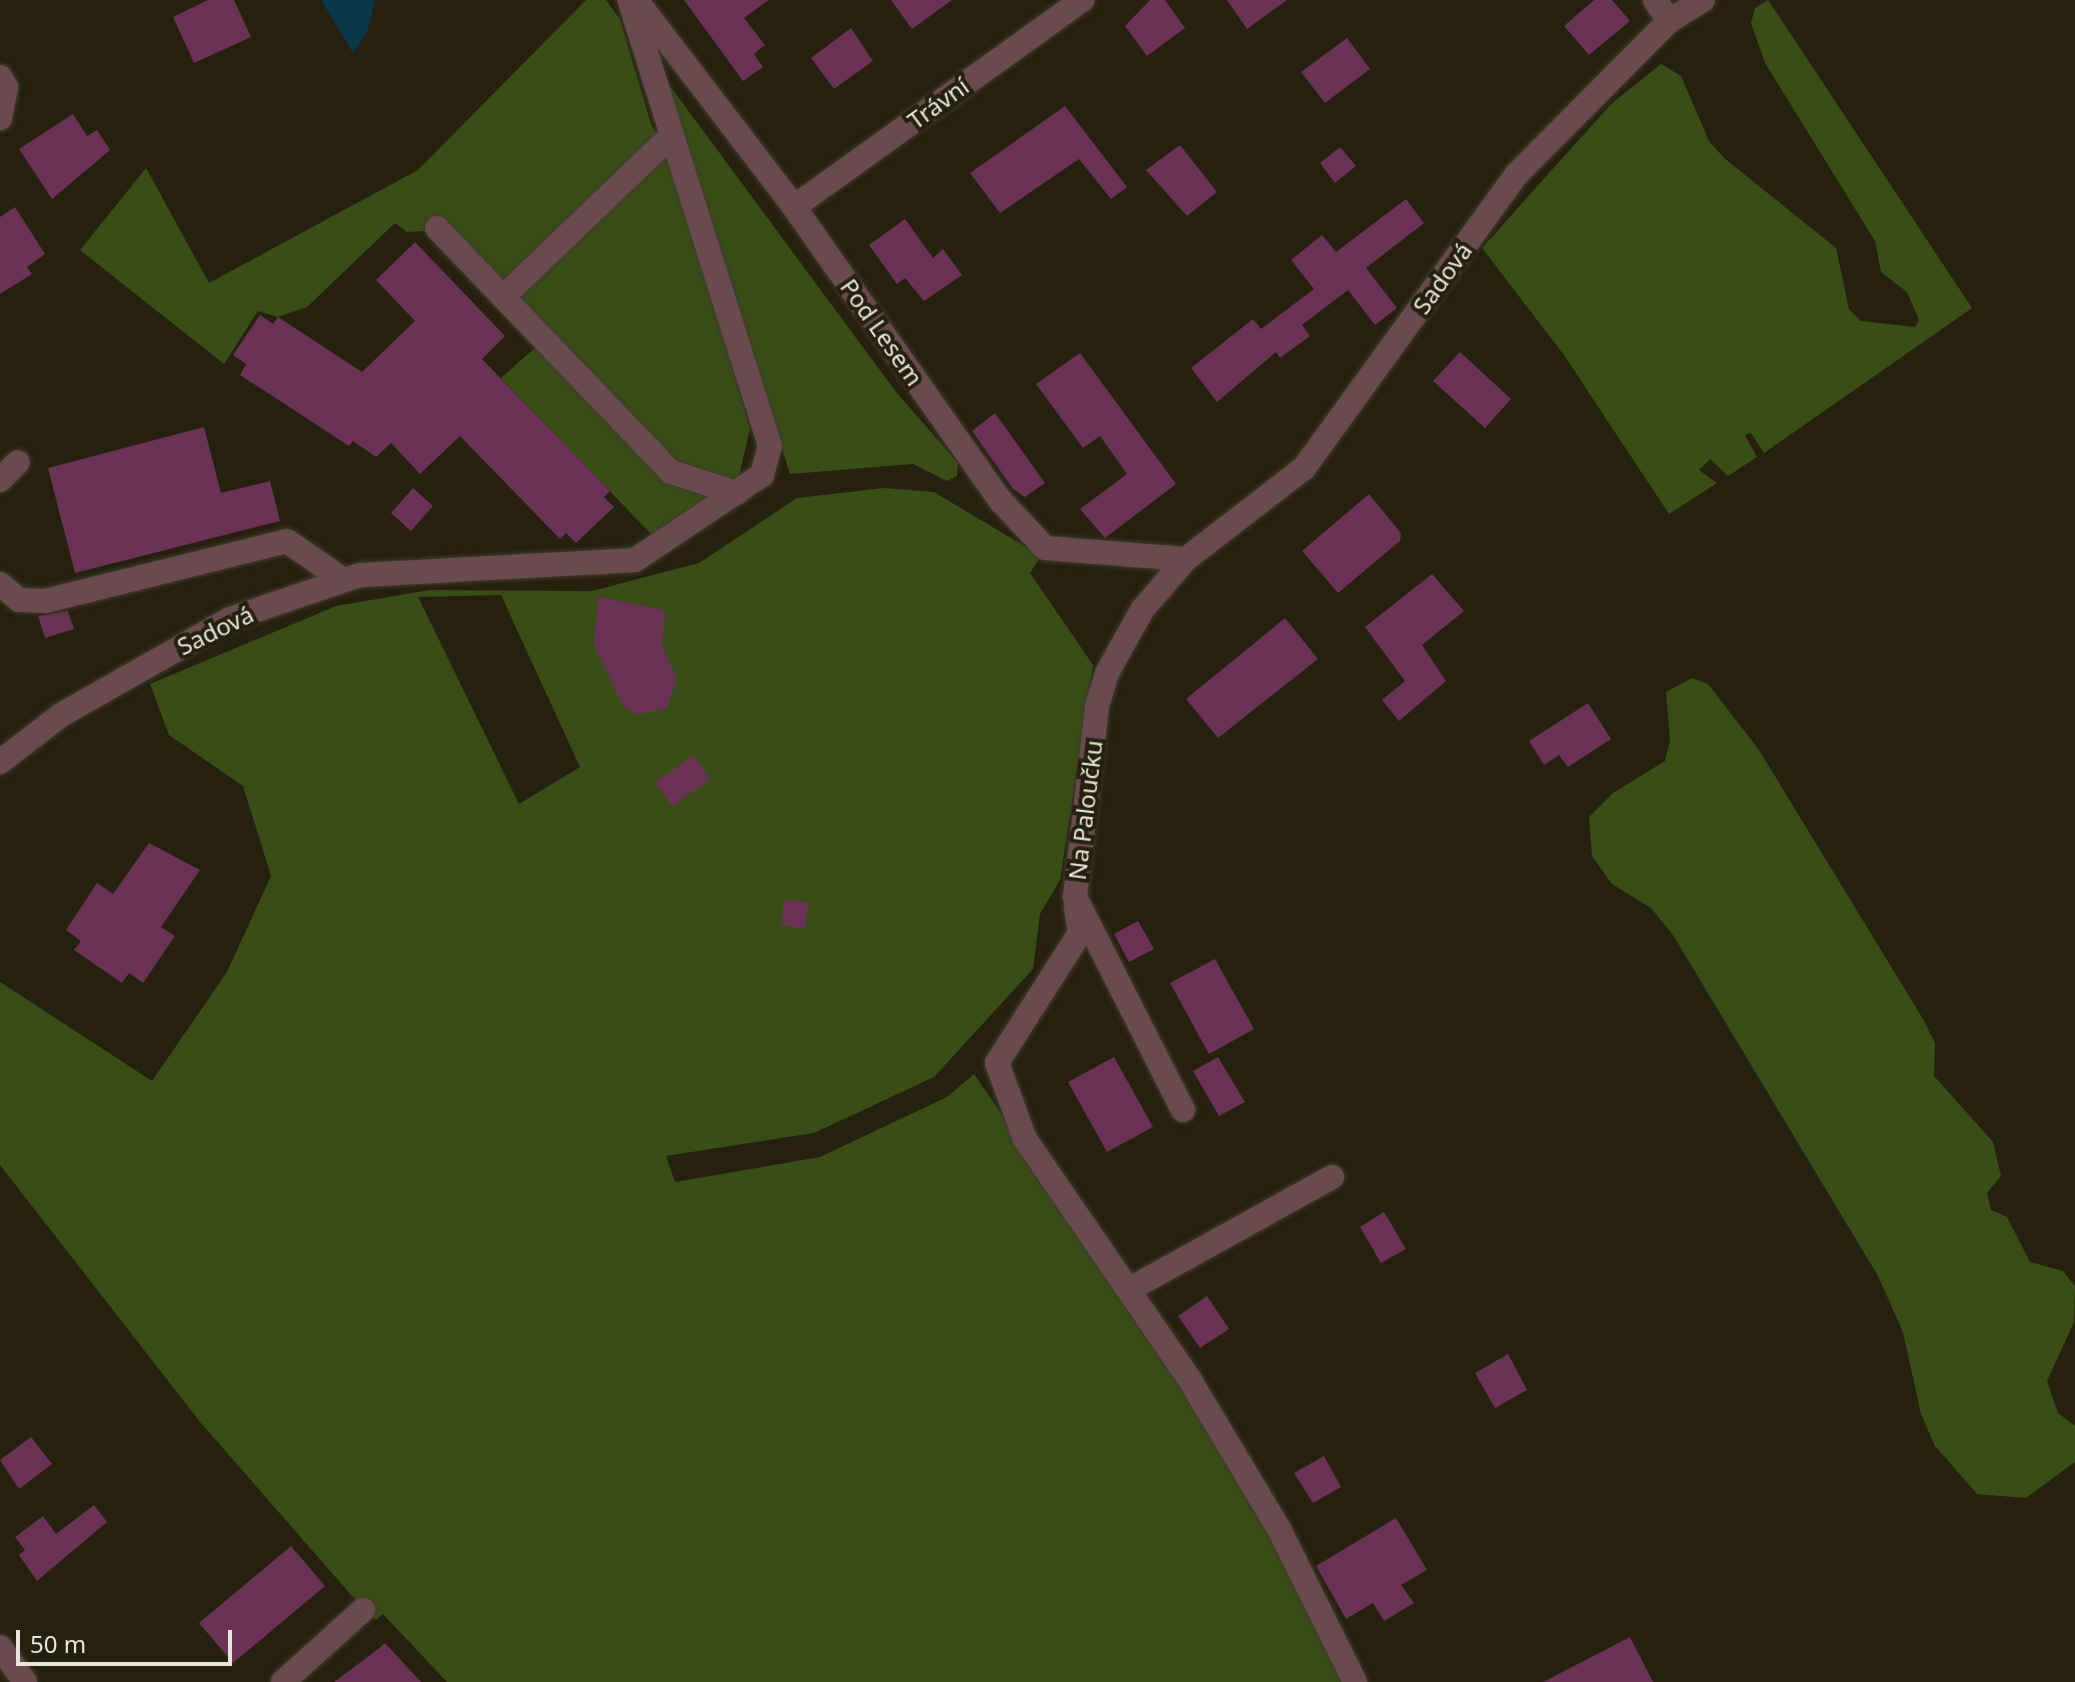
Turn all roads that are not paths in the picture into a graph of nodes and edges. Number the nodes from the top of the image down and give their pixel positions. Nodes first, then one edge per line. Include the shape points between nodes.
1 (629, 0) edge
2 (636, 0) edge
3 (1082, 0) edge
4 (1655, 0) edge
5 (1703, 0) edge
6 (1669, 21) junction
7 (0, 77) edge
8 (0, 118) edge
9 (671, 136) junction
10 (794, 207) junction
11 (437, 228) dead end
12 (503, 297) junction
13 (18, 462) dead end
14 (0, 480) edge
15 (737, 493) junction
16 (1186, 559) junction
17 (342, 579) junction
18 (0, 584) edge
19 (0, 762) edge
20 (1075, 897) junction
21 (1183, 1110) dead end
22 (1332, 1177) dead end
23 (1130, 1289) junction
24 (363, 1610) dead end
25 (0, 1647) edge
26 (25, 1682) edge
27 (283, 1682) edge
28 (1355, 1682) edge

1 - 9 street
2 - 10 street, Pod Lesem
3 - 10 street, Trávní
4 - 6 street
5 - 6 street, Sadová
6 - 16 street, Sadová via 1517,174 1304,468
7 - 8 street via 6,87
9 - 12 street
9 - 15 street, Sadová via 757,402 769,462
10 - 16 street, Pod Lesem via 1001,501 1045,548
11 - 12 street
12 - 15 street via 671,472
13 - 14 street
15 - 17 street, Sadová via 635,560
16 - 20 street, Na Paloučku via 1142,610 1107,673 1097,706
17 - 18 street via 287,541 45,601 19,600
17 - 19 street, Sadová via 193,638 61,715
20 - 21 street, Na Paloučku
20 - 23 street via 1080,933 997,1063 1025,1139
22 - 23 street
23 - 28 street via 1279,1529
24 - 27 street
25 - 26 street

